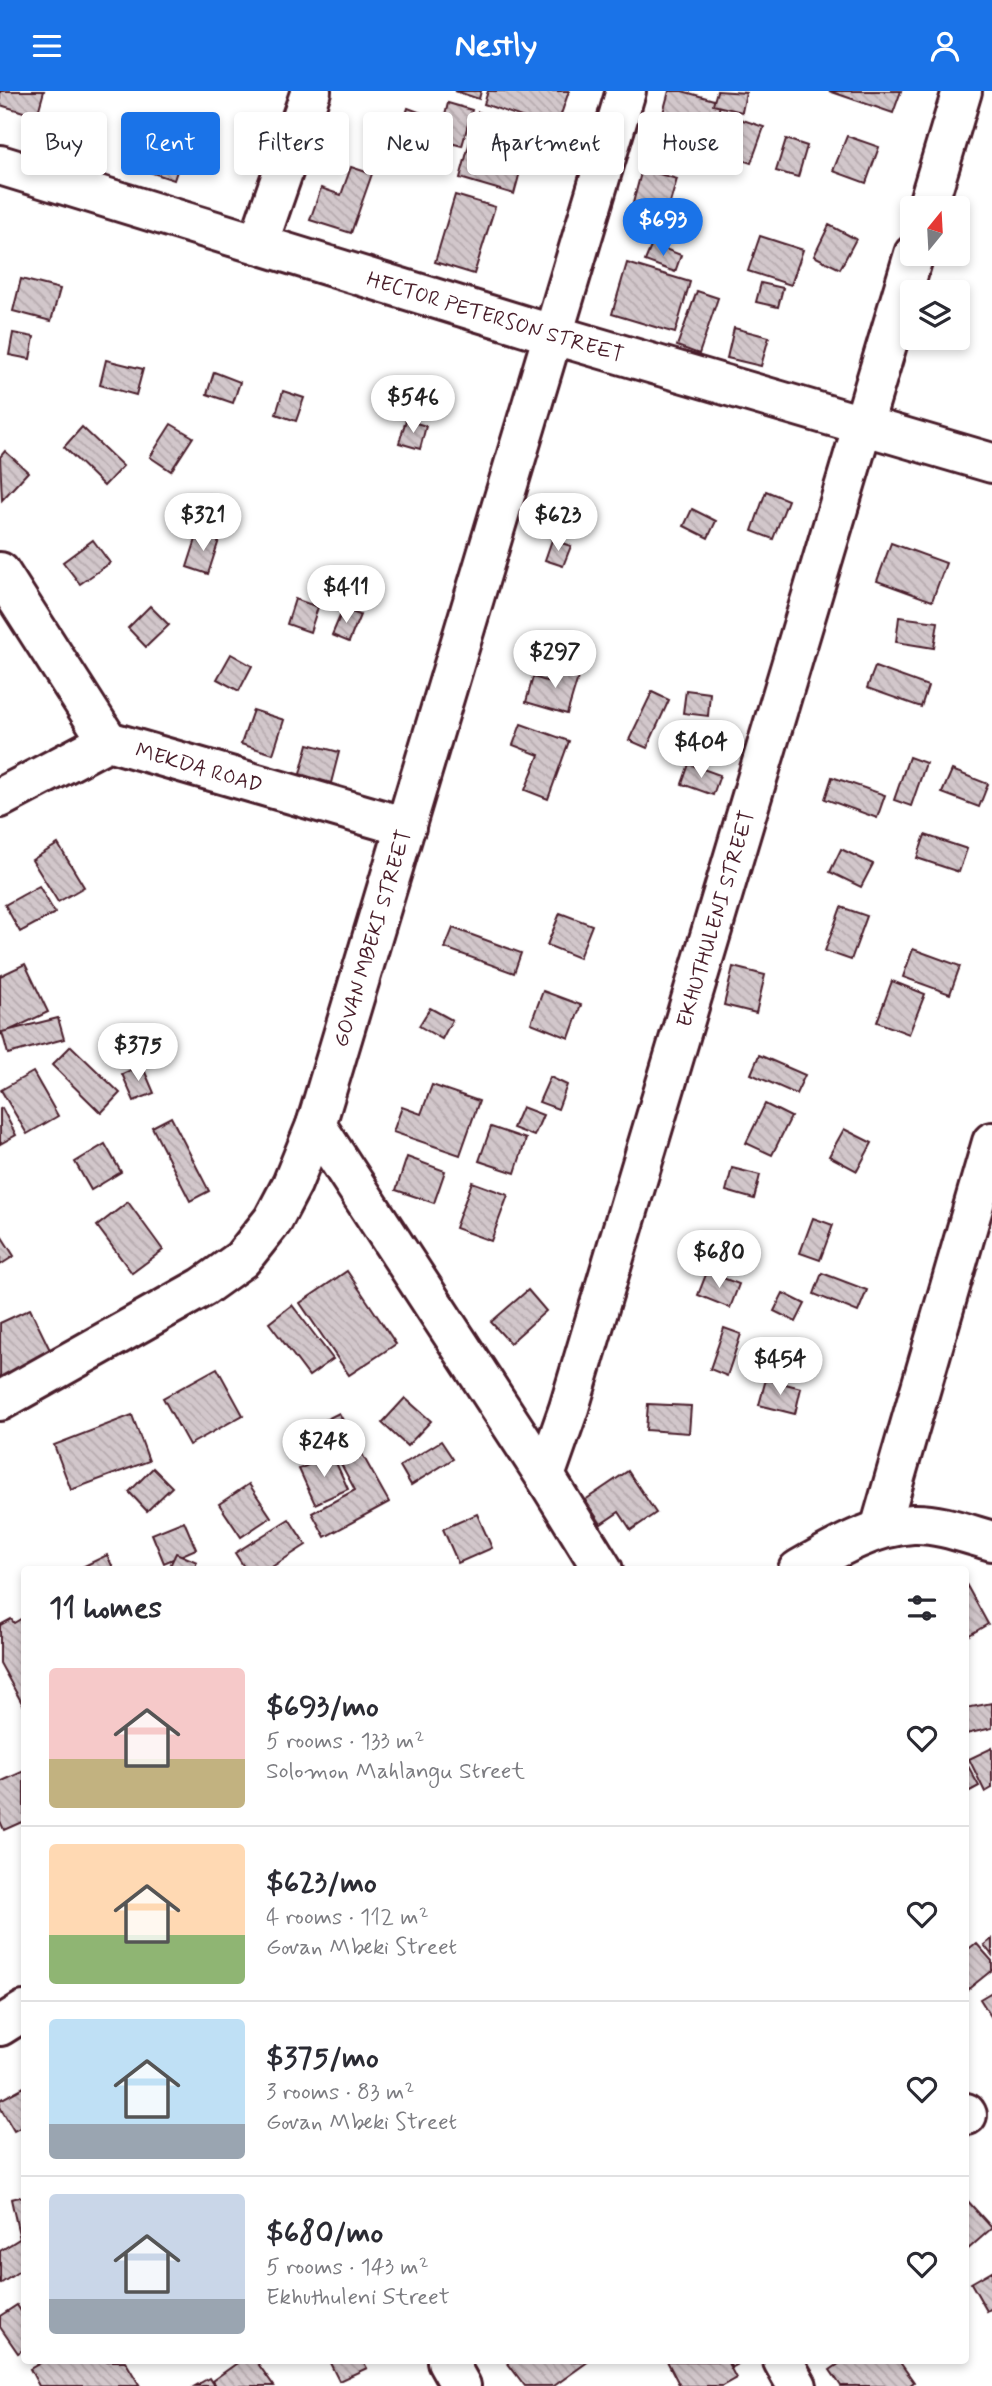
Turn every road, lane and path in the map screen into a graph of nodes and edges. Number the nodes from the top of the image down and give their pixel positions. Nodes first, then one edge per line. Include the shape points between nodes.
1 (311, 91) edge
2 (626, 91) edge
3 (962, 91) edge
4 (0, 165) edge
5 (931, 196) edge
6 (258, 244) junction
7 (910, 266) edge
8 (551, 334) junction
9 (863, 426) junction
10 (992, 463) edge
11 (0, 572) edge
12 (108, 741) junction
13 (0, 798) edge
14 (407, 827) junction
15 (316, 1125) junction
16 (992, 1143) edge
17 (0, 1401) edge
18 (545, 1476) junction
19 (880, 1529) junction
20 (992, 1541) edge
21 (601, 1566) edge
22 (806, 1566) edge
23 (21, 2013) edge
24 (0, 2026) edge
25 (449, 2364) edge
26 (785, 2364) edge
27 (461, 2386) edge
28 (797, 2386) edge

1 - 6 street
2 - 8 street, GOVAN MBEKI STREET
3 - 5 street
4 - 6 street, HECTOR PETERSON STREET
6 - 8 street, HECTOR PETERSON STREET
7 - 9 street, EKHUTHULENI STREET
8 - 9 street, HECTOR PETERSON STREET
8 - 14 street, GOVAN MBEKI STREET
9 - 10 street, HECTOR PETERSON STREET
9 - 18 street, EKHUTHULENI STREET
11 - 12 street
12 - 13 street, MEKDA ROAD
12 - 14 street, MEKDA ROAD
14 - 15 street, GOVAN MBEKI STREET
15 - 17 street, GOVAN MBEKI STREET via 273,1220 242,1259 203,1287
15 - 18 street
16 - 19 street
18 - 21 street
19 - 20 street via 914,1524 942,1527
19 - 22 street
23 - 24 street
25 - 27 street
26 - 28 street

